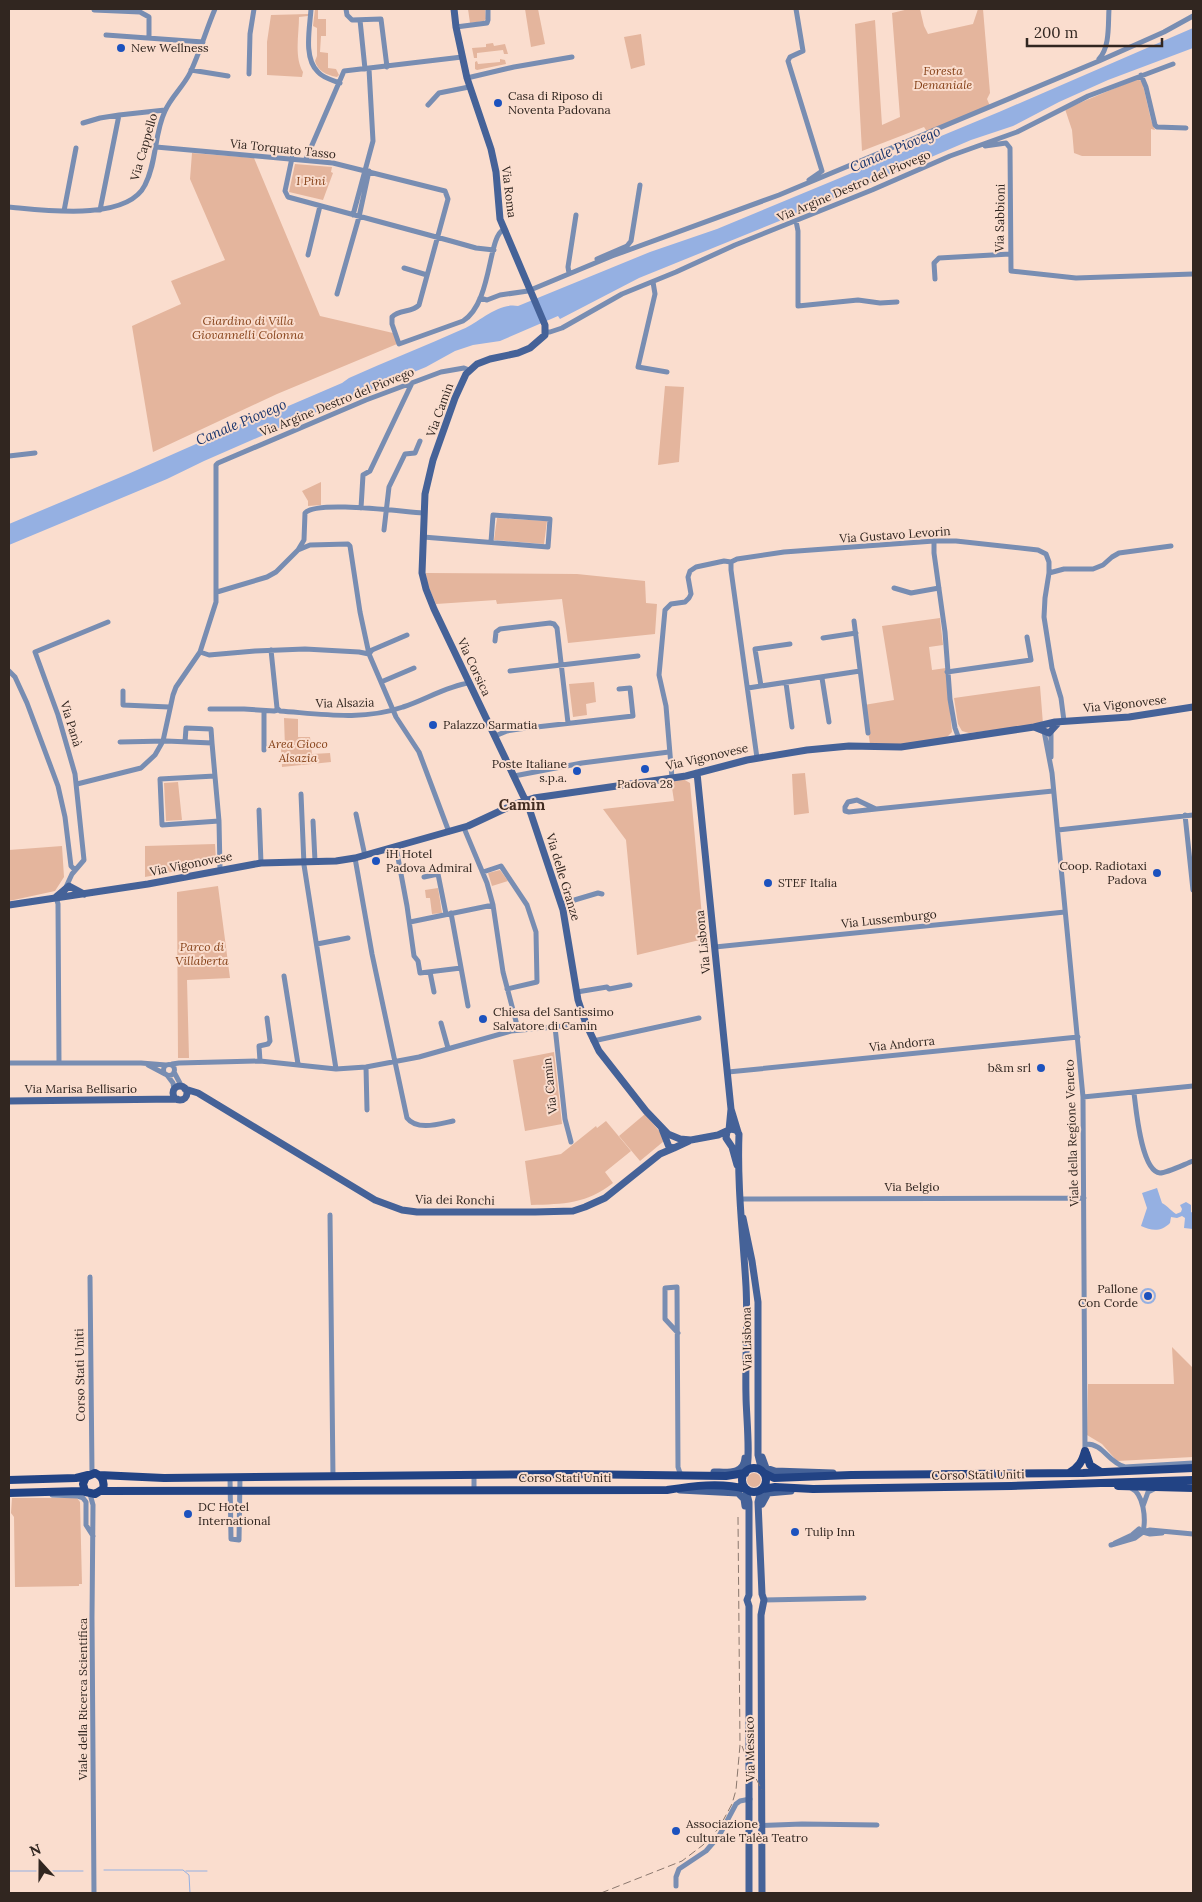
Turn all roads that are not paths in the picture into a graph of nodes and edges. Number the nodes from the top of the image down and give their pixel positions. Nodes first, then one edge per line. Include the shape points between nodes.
1 (215, 9) edge
2 (254, 9) edge
3 (311, 9) edge
4 (346, 9) edge
5 (454, 9) edge
6 (488, 9) edge
7 (796, 9) edge
8 (1109, 9) edge
9 (94, 10) dead end
10 (1193, 16) edge
11 (360, 20) junction
12 (456, 28) junction
13 (106, 35) dead end
14 (149, 38) junction
15 (203, 42) junction
16 (462, 57) junction
17 (572, 57) dead end
18 (1094, 62) junction
19 (1173, 64) dead end
20 (387, 67) junction
21 (367, 69) junction
22 (191, 70) junction
23 (248, 74) dead end
24 (1140, 75) junction
25 (228, 76) dead end
26 (467, 78) junction
27 (340, 82) junction
28 (469, 87) junction
29 (428, 105) dead end
30 (165, 110) junction
31 (119, 115) junction
32 (83, 123) dead end
33 (1186, 128) dead end
34 (983, 144) junction
35 (156, 147) junction
36 (76, 148) dead end
37 (292, 158) junction
38 (306, 159) junction
39 (367, 171) junction
40 (804, 184) junction
41 (640, 185) dead end
42 (320, 206) junction
43 (9, 207) edge
44 (100, 210) junction
45 (64, 211) junction
46 (576, 214) dead end
47 (356, 216) junction
48 (796, 221) junction
49 (503, 230) junction
50 (438, 238) junction
51 (494, 250) junction
52 (1010, 254) junction
53 (308, 255) dead end
54 (583, 267) junction
55 (404, 268) dead end
56 (569, 273) junction
57 (1193, 274) edge
58 (427, 275) junction
59 (934, 279) dead end
60 (653, 282) junction
61 (337, 294) dead end
62 (532, 294) junction
63 (480, 298) junction
64 (897, 302) dead end
65 (546, 329) junction
66 (469, 370) junction
67 (666, 372) dead end
68 (412, 383) junction
69 (420, 442) dead end
70 (35, 453) dead end
71 (9, 456) edge
72 (360, 508) junction
73 (386, 510) junction
74 (424, 513) junction
75 (384, 530) dead end
76 (423, 538) junction
77 (492, 542) junction
78 (934, 542) junction
79 (1171, 546) dead end
80 (298, 550) junction
81 (731, 562) junction
82 (1050, 573) junction
83 (894, 588) dead end
84 (939, 588) junction
85 (217, 592) junction
86 (854, 621) dead end
87 (108, 622) dead end
88 (856, 633) junction
89 (407, 635) dead end
90 (1027, 637) dead end
91 (823, 638) dead end
92 (496, 641) dead end
93 (790, 644) dead end
94 (271, 650) junction
95 (200, 652) junction
96 (369, 654) junction
97 (638, 656) dead end
98 (561, 665) junction
99 (414, 668) dead end
100 (9, 671) edge
101 (510, 671) dead end
102 (860, 671) junction
103 (947, 672) junction
104 (822, 678) junction
105 (381, 682) junction
106 (786, 683) junction
107 (469, 684) junction
108 (761, 686) junction
109 (748, 688) junction
110 (619, 689) dead end
111 (123, 691) dead end
112 (169, 707) junction
113 (1193, 707) edge
114 (210, 709) dead end
115 (278, 710) junction
116 (392, 710) junction
117 (264, 711) junction
118 (829, 722) dead end
119 (1061, 722) junction
120 (568, 723) junction
121 (792, 727) dead end
122 (1047, 728) junction
123 (868, 732) dead end
124 (495, 736) junction
125 (956, 739) junction
126 (163, 741) junction
127 (120, 742) dead end
128 (185, 742) junction
129 (212, 743) junction
130 (264, 750) dead end
131 (669, 752) junction
132 (757, 758) junction
133 (697, 773) junction
134 (215, 776) junction
135 (514, 776) junction
136 (672, 778) junction
137 (78, 784) junction
138 (1053, 791) junction
139 (301, 794) dead end
140 (525, 800) junction
141 (876, 809) junction
142 (259, 810) dead end
143 (356, 814) dead end
144 (1186, 815) junction
145 (1193, 815) edge
146 (219, 821) junction
147 (313, 821) dead end
148 (464, 828) junction
149 (1058, 830) junction
150 (449, 832) junction
151 (396, 847) junction
152 (366, 856) junction
153 (355, 858) junction
154 (304, 861) junction
155 (315, 861) junction
156 (261, 863) junction
157 (220, 869) junction
158 (75, 870) junction
159 (483, 872) junction
160 (424, 877) dead end
161 (69, 890) junction
162 (1193, 890) edge
163 (602, 894) dead end
164 (56, 897) junction
165 (34, 900) junction
166 (9, 904) edge
167 (561, 904) junction
168 (493, 905) junction
169 (9, 909) edge
170 (1065, 912) junction
171 (448, 914) junction
172 (410, 922) junction
173 (348, 938) dead end
174 (316, 944) junction
175 (715, 946) junction
176 (461, 968) junction
177 (430, 972) junction
178 (284, 976) dead end
179 (630, 985) dead end
180 (507, 989) junction
181 (434, 992) dead end
182 (577, 992) junction
183 (468, 1006) dead end
184 (267, 1018) dead end
185 (699, 1018) dead end
186 (443, 1023) dead end
187 (586, 1024) junction
188 (555, 1027) junction
189 (518, 1029) junction
190 (1078, 1037) junction
191 (593, 1041) junction
192 (448, 1048) junction
193 (260, 1061) junction
194 (395, 1062) junction
195 (9, 1063) edge
196 (59, 1063) junction
197 (148, 1064) junction
198 (298, 1064) junction
199 (366, 1067) junction
200 (172, 1068) junction
201 (336, 1069) junction
202 (728, 1072) junction
203 (166, 1074) junction
204 (1193, 1086) edge
205 (184, 1088) junction
206 (174, 1091) junction
207 (1134, 1093) junction
208 (202, 1096) junction
209 (1083, 1098) junction
210 (181, 1099) junction
211 (154, 1100) junction
212 (9, 1101) edge
213 (732, 1109) junction
214 (367, 1110) dead end
215 (453, 1121) dead end
216 (728, 1130) junction
217 (738, 1135) junction
218 (704, 1139) junction
219 (671, 1140) junction
220 (690, 1140) junction
221 (728, 1141) junction
222 (571, 1142) dead end
223 (675, 1147) junction
224 (660, 1154) junction
225 (1193, 1161) edge
226 (737, 1167) junction
227 (1084, 1198) junction
228 (740, 1199) junction
229 (741, 1208) junction
230 (330, 1214) dead end
231 (90, 1277) dead end
232 (758, 1302) junction
233 (747, 1303) junction
234 (678, 1333) junction
235 (746, 1378) junction
236 (758, 1378) junction
237 (758, 1420) junction
238 (747, 1443) junction
239 (1085, 1447) junction
240 (1193, 1463) edge
241 (678, 1467) junction
242 (1193, 1468) edge
243 (745, 1472) junction
244 (763, 1472) junction
245 (1101, 1472) junction
246 (1193, 1472) edge
247 (93, 1474) junction
248 (851, 1474) junction
249 (1067, 1474) junction
250 (1083, 1474) junction
251 (474, 1476) junction
252 (671, 1476) junction
253 (687, 1476) junction
254 (333, 1477) junction
255 (230, 1478) junction
256 (240, 1478) junction
257 (9, 1480) edge
258 (1193, 1480) edge
259 (1056, 1485) junction
260 (1126, 1486) junction
261 (1159, 1487) junction
262 (1193, 1488) edge
263 (474, 1489) junction
264 (746, 1489) junction
265 (813, 1489) junction
266 (667, 1490) junction
267 (762, 1490) junction
268 (93, 1492) junction
269 (230, 1492) junction
270 (240, 1492) junction
271 (9, 1493) edge
272 (38, 1493) junction
273 (1143, 1511) junction
274 (1141, 1531) junction
275 (760, 1534) junction
276 (1193, 1534) edge
277 (94, 1536) junction
278 (748, 1537) junction
279 (748, 1595) junction
280 (864, 1598) dead end
281 (763, 1600) junction
282 (749, 1606) junction
283 (750, 1799) junction
284 (877, 1825) dead end
285 (750, 1826) junction
286 (762, 1826) junction
287 (676, 1886) dead end
288 (94, 1893) edge
289 (750, 1893) edge
290 (762, 1893) edge

1 - 15 street, Via Cappello
2 - 23 street
3 - 27 street via 312,62 322,76
4 - 11 street via 350,18
5 - 12 street, Via Roma
6 - 12 street via 486,23
7 - 40 street via 804,52 790,57 788,61 822,171
8 - 18 street via 1106,45 1103,55
9 - 14 street via 146,15
10 - 18 street
11 - 20 street via 381,19
11 - 21 street
12 - 16 street, Via Roma
13 - 14 street
14 - 15 street
15 - 22 street, Via Cappello
16 - 20 street
16 - 26 street, Via Roma
17 - 26 street
18 - 40 street
19 - 24 street, Via Argine Destro del Piovego
20 - 21 street
21 - 27 street via 344,71
21 - 39 street via 373,142
22 - 25 street
22 - 30 street, Via Cappello
24 - 33 street via 1155,125
24 - 34 street, Via Argine Destro del Piovego via 1088,96 1018,132
26 - 28 street, Via Roma
27 - 38 street
28 - 29 street via 439,93
28 - 49 street, Via Roma via 491,149
30 - 31 street
30 - 35 street, Via Cappello
31 - 32 street
31 - 44 street
34 - 48 street, Via Argine Destro del Piovego
34 - 52 street, Via Sabbioni via 1006,143 1010,148
35 - 37 street, Via Torquato Tasso
35 - 44 street, Via Cappello via 145,186 138,195
36 - 45 street
37 - 38 street, Via Torquato Tasso
37 - 42 street via 284,191 286,195
38 - 39 street, Via Torquato Tasso
39 - 47 street
39 - 50 street, Via Torquato Tasso via 445,191 448,199
40 - 54 street
41 - 54 street via 631,241
42 - 47 street
42 - 53 street
43 - 45 street, Via Cappello
44 - 45 street, Via Cappello
46 - 56 street
47 - 50 street
47 - 61 street
48 - 60 street, Via Argine Destro del Piovego
48 - 64 street via 798,306 858,300
49 - 51 street, Via Roma via 498,233
49 - 62 street
50 - 51 street
50 - 58 street
51 - 63 street, Via Roma
52 - 57 street, Via Sabbioni via 1011,271 1022,273 1076,278
52 - 59 street via 939,258 934,263
54 - 56 street
55 - 58 street
56 - 62 street
58 - 63 street, Via Roma via 416,308 396,313 392,319 400,344 463,321
60 - 65 street, Via Argine Destro del Piovego via 614,298 562,328 550,332
60 - 67 street via 655,294 638,367
62 - 63 street via 500,295 487,300
62 - 65 street
65 - 66 street via 542,338 524,351 485,360
66 - 68 street, Via Argine Destro del Piovego via 440,372
66 - 74 street, Via Camin via 455,398 433,460
68 - 72 street via 370,471 363,475
68 - 85 street, Via Argine Destro del Piovego via 228,457 216,465
69 - 73 street via 416,452 405,454 399,465 389,487
70 - 71 street
72 - 73 street
72 - 80 street via 308,509 304,515 304,540
73 - 74 street
73 - 75 street
74 - 76 street, Via Camin
76 - 77 street
76 - 107 street, Via Corsica via 422,573 426,589
77 - 77 street via 548,547 550,519 493,514
78 - 81 street, Via Gustavo Levorin via 784,552
78 - 82 street, Via Gustavo Levorin via 1038,550 1047,556
78 - 84 street
79 - 82 street via 1112,556 1093,569 1064,569
80 - 85 street via 267,577
80 - 96 street via 317,544 350,546
81 - 109 street
81 - 131 street, Via Gustavo Levorin via 696,567 690,571 689,598 666,608 660,675
82 - 119 street via 1044,617 1052,668 1061,698
83 - 84 street via 911,593
84 - 103 street
85 - 95 street
86 - 88 street
87 - 137 street, Via Panà via 35,652
88 - 91 street
88 - 102 street
89 - 96 street
90 - 103 street via 1031,660
92 - 98 street via 496,632 500,629 554,624
93 - 108 street via 755,650
94 - 95 street via 210,655
94 - 96 street
94 - 115 street
95 - 112 street via 176,687
96 - 105 street
97 - 98 street
98 - 101 street
98 - 120 street
99 - 105 street
100 - 158 street via 27,703 58,786 71,866
102 - 104 street
102 - 123 street
103 - 125 street
104 - 106 street
104 - 118 street
105 - 116 street
106 - 108 street
106 - 121 street
107 - 116 street, Via Alsazia
107 - 124 street, Via Corsica
108 - 109 street
109 - 132 street
110 - 120 street via 630,688 633,716
111 - 112 street via 123,705
112 - 126 street
113 - 119 street, Via Vigonovese via 1121,718
114 - 117 street, Via Alsazia
115 - 116 street, Via Alsazia via 347,716
115 - 117 street, Via Alsazia
116 - 150 street via 419,752
117 - 130 street
119 - 122 street, Via Vigonovese
120 - 124 street via 511,730
122 - 125 street, Via Vigonovese via 1034,727
122 - 138 street, Viale della Regione Veneto
124 - 135 street, Via Corsica
125 - 132 street, Via Vigonovese via 901,747 828,747
126 - 127 street
126 - 128 street
126 - 137 street via 155,755 141,768
128 - 129 street
128 - 129 street via 186,728 211,729
129 - 134 street
131 - 135 street
131 - 136 street
132 - 133 street, Via Vigonovese
133 - 136 street, Via Vigonovese
133 - 175 street, Via Lisbona
134 - 146 street
134 - 146 street via 160,780 162,825
135 - 140 street, Via Corsica
136 - 140 street, Via Vigonovese
137 - 158 street via 84,860
138 - 141 street
138 - 149 street, Viale della Regione Veneto
139 - 154 street
140 - 148 street, Via Vigonovese
140 - 167 street, Via delle Granze
141 - 141 street via 857,800 848,802 845,807 849,812
142 - 156 street
143 - 152 street
144 - 145 street
144 - 149 street
144 - 162 street
146 - 157 street
147 - 155 street
148 - 150 street, Via Vigonovese
148 - 159 street
149 - 170 street, Viale della Regione Veneto
150 - 151 street, Via Vigonovese
151 - 152 street, Via Vigonovese
151 - 172 street
152 - 153 street, Via Vigonovese
153 - 155 street, Via Vigonovese
153 - 194 street
154 - 155 street, Via Vigonovese
154 - 156 street, Via Vigonovese
154 - 174 street
156 - 157 street, Via Vigonovese
157 - 161 street, Via Vigonovese via 84,894
158 - 161 street
159 - 168 street
159 - 180 street via 501,866 526,905 536,932 537,982
160 - 171 street via 438,874
161 - 164 street
163 - 167 street
164 - 165 street
164 - 196 street
165 - 166 street
165 - 169 street
167 - 182 street, Via delle Granze
168 - 171 street
168 - 180 street
170 - 175 street, Via Lussemburgo
170 - 190 street, Viale della Regione Veneto
171 - 172 street
171 - 176 street
172 - 177 street via 414,956 420,973
173 - 174 street
174 - 201 street
175 - 202 street, Via Lisbona
176 - 177 street
176 - 183 street
177 - 181 street
178 - 198 street
179 - 182 street
180 - 189 street
182 - 187 street, Via delle Granze
184 - 193 street via 270,1041 259,1046
185 - 191 street
186 - 192 street
187 - 188 street
187 - 191 street, Via delle Granze
188 - 189 street
188 - 222 street, Via Camin via 564,1113
189 - 192 street
190 - 202 street, Via Andorra
190 - 209 street, Viale della Regione Veneto
191 - 219 street, Via delle Granze
192 - 194 street
193 - 198 street
193 - 200 street via 183,1063
194 - 199 street
194 - 215 street via 410,1122 420,1125
195 - 196 street
196 - 197 street
197 - 200 street
197 - 203 street
198 - 201 street
199 - 201 street
199 - 214 street
200 - 203 street via 171,1075
200 - 203 street via 164,1069
200 - 205 street
202 - 213 street, Via Lisbona
203 - 206 street via 173,1083
204 - 207 street
205 - 206 street
205 - 208 street, Via dei Ronchi
205 - 210 street via 187,1093
206 - 210 street via 174,1097
206 - 211 street, Via Marisa Bellisario
207 - 209 street
207 - 225 street via 1149,1166 1162,1173
208 - 210 street
208 - 224 street, Via dei Ronchi via 361,1192 386,1205 417,1212 573,1211 601,1200
209 - 227 street, Viale della Regione Veneto
210 - 211 street, Via Marisa Bellisario
211 - 212 street, Via Marisa Bellisario
213 - 216 street, Via Lisbona
213 - 217 street, Via Lisbona
216 - 217 street via 734,1129
216 - 218 street
216 - 221 street, Via Lisbona via 725,1136
217 - 221 street via 734,1142
217 - 226 street, Via Lisbona
218 - 220 street
218 - 221 street
219 - 220 street
219 - 223 street, Via delle Granze via 678,1143
219 - 224 street, Via dei Ronchi
220 - 223 street
221 - 226 street, Via Lisbona
223 - 224 street, Via dei Ronchi
226 - 228 street, Via Lisbona
227 - 228 street, Via Belgio
227 - 239 street, Viale della Regione Veneto
228 - 229 street, Via Lisbona
229 - 232 street, Via Lisbona
229 - 233 street, Via Lisbona
230 - 254 street
231 - 247 street, Corso Stati Uniti
232 - 233 street
232 - 236 street, Via Lisbona
233 - 235 street, Via Lisbona
234 - 234 street via 677,1287 665,1288 665,1319
234 - 241 street
235 - 236 street
235 - 238 street, Via Lisbona
236 - 237 street, Via Lisbona
237 - 244 street, Via Lisbona via 758,1460
237 - 248 street via 762,1460 770,1470
238 - 243 street, Via Lisbona
238 - 253 street via 740,1469
239 - 240 street via 1094,1444 1116,1464 1125,1466
239 - 245 main road via 1090,1465
239 - 249 main road via 1083,1461
241 - 252 street
241 - 253 street via 680,1473
242 - 245 main road, Corso Stati Uniti
243 - 244 main road via 754,1468
243 - 253 main road, Corso Stati Uniti via 733,1476
243 - 264 main road via 742,1481
244 - 248 main road, Corso Stati Uniti via 774,1478
244 - 267 main road via 766,1482
245 - 250 main road, Corso Stati Uniti
246 - 250 main road
247 - 255 main road, Corso Stati Uniti
247 - 257 main road, Corso Stati Uniti via 76,1478
247 - 268 main road via 83,1484
247 - 268 main road via 104,1481
248 - 249 main road, Corso Stati Uniti
249 - 250 main road, Corso Stati Uniti
251 - 252 main road, Corso Stati Uniti
251 - 254 main road, Corso Stati Uniti
251 - 263 street
252 - 253 main road, Corso Stati Uniti
254 - 256 main road, Corso Stati Uniti
255 - 256 main road, Corso Stati Uniti
255 - 269 street
256 - 270 street
258 - 259 main road, Corso Stati Uniti
259 - 260 main road
259 - 265 main road, Corso Stati Uniti
260 - 261 main road
260 - 273 street via 1138,1493
261 - 262 main road
261 - 273 street via 1148,1492
263 - 266 main road, Corso Stati Uniti
263 - 270 main road, Corso Stati Uniti
264 - 266 main road, Corso Stati Uniti via 688,1486
264 - 267 main road
264 - 278 street, Via Messico via 749,1495
265 - 267 main road, Corso Stati Uniti
265 - 275 street via 768,1494 762,1502
266 - 278 street via 738,1493 745,1502
267 - 275 street, Via Messico via 758,1502
268 - 269 main road, Corso Stati Uniti
268 - 272 main road, Corso Stati Uniti
268 - 277 street, Viale della Ricerca Scientifica
269 - 270 main road, Corso Stati Uniti
269 - 270 street via 231,1539 239,1540
271 - 272 main road, Corso Stati Uniti
272 - 277 street via 83,1498 86,1502 86,1525
273 - 274 street
274 - 274 street via 1132,1535 1111,1545 1135,1538
274 - 276 street
275 - 281 street, Via Messico
277 - 288 street, Viale della Ricerca Scientifica
278 - 279 street, Via Messico
279 - 281 street via 757,1592
279 - 282 street, Via Messico
280 - 281 street
281 - 282 street via 756,1609
281 - 286 street, Via Messico
282 - 283 street, Via Messico
283 - 285 street, Via Messico
283 - 287 street, Via Messico via 736,1804 720,1836 706,1851 679,1869
284 - 286 street
285 - 286 street
285 - 289 street, Via Messico
286 - 290 street, Via Messico

